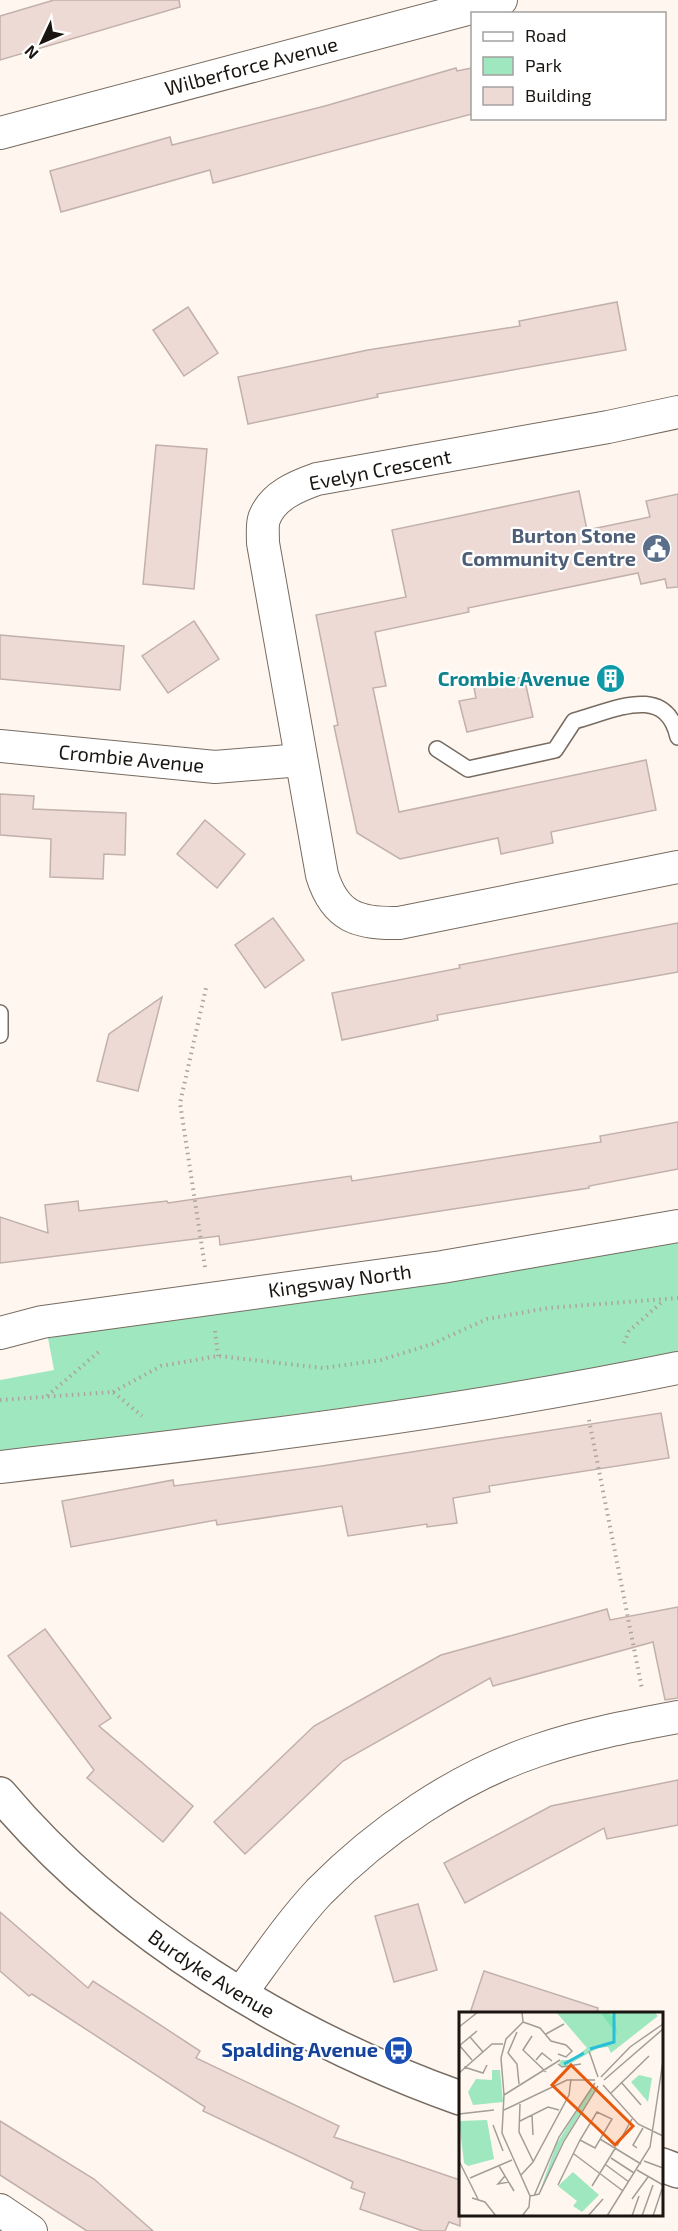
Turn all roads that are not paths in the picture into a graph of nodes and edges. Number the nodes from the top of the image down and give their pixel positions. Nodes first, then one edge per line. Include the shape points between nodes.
1 (501, 0) edge
2 (0, 133) edge
3 (678, 412) edge
4 (678, 737) edge
5 (0, 746) edge
6 (437, 749) dead end
7 (301, 760) junction
8 (678, 867) edge
9 (0, 1013) edge
10 (0, 1035) edge
11 (678, 1226) edge
12 (0, 1333) edge
13 (678, 1368) edge
14 (0, 1467) edge
15 (663, 1720) edge
16 (0, 1794) edge
17 (241, 1993) junction
18 (459, 2098) edge
19 (663, 2165) edge
20 (678, 2170) edge
21 (0, 2210) edge
22 (31, 2231) edge

1 - 2 street, Wilberforce Avenue
3 - 7 street, Evelyn Crescent via 317,479 294,487 277,500 264,519 263,543
4 - 6 lane via 665,710 647,703 574,721 555,750 468,769
5 - 7 street, Crombie Avenue via 215,767
7 - 8 street via 327,893 345,913 369,924 399,923
9 - 10 lane
11 - 12 street, Kingsway North via 442,1267 42,1322
13 - 14 street via 179,1447
15 - 17 street via 533,1752 422,1808 373,1844 319,1892
16 - 17 street, Burdyke Avenue via 62,1859 126,1915
17 - 18 street, Burdyke Avenue via 325,2042 405,2079
19 - 20 street
21 - 22 street

